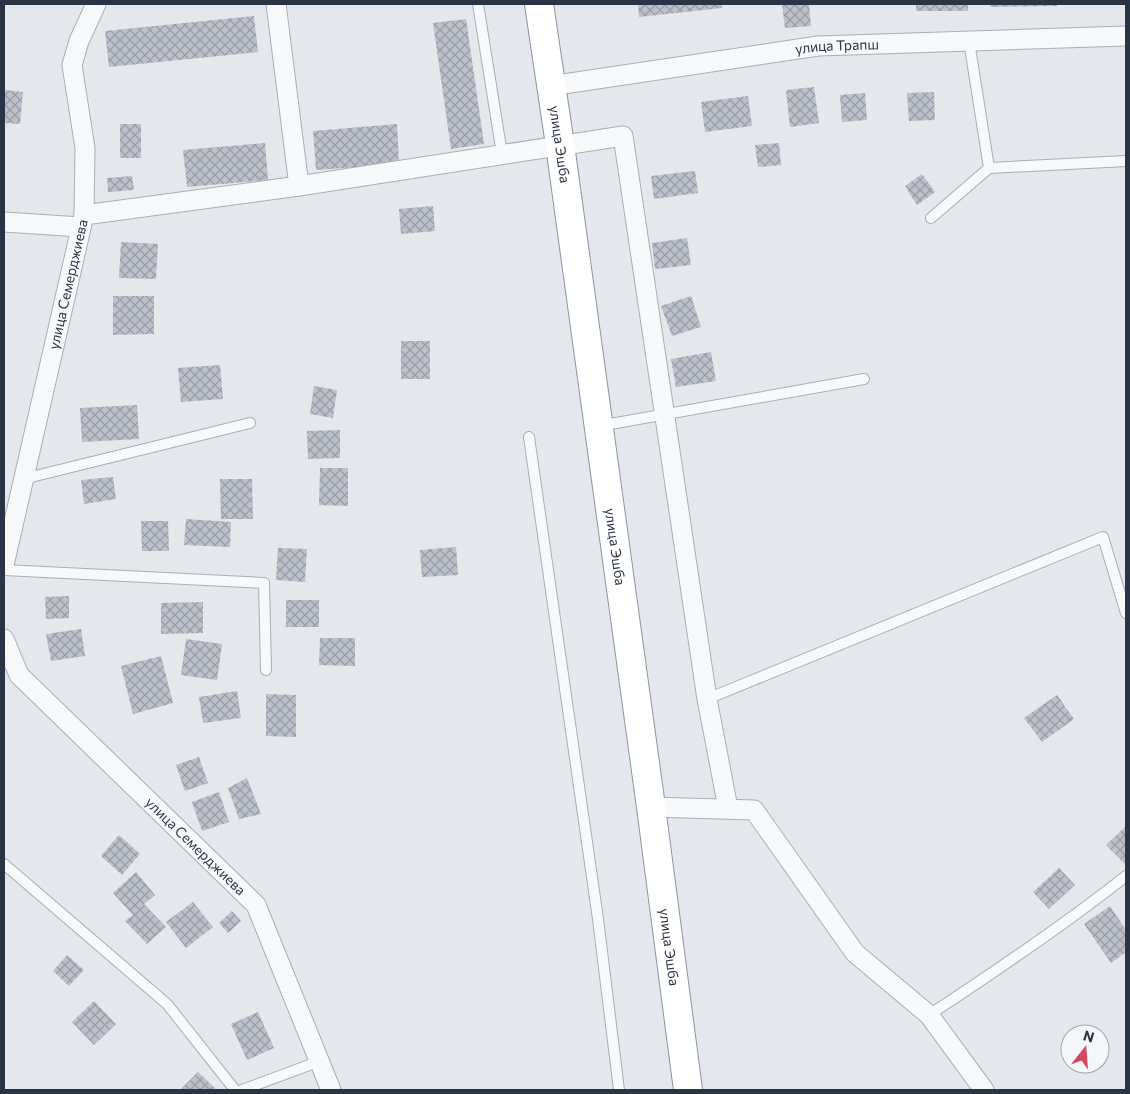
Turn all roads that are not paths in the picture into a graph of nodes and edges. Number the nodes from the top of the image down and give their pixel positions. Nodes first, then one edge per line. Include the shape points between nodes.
1 (96, 4) edge
2 (276, 4) edge
3 (478, 4) edge
4 (539, 4) edge
5 (1126, 36) edge
6 (969, 41) junction
7 (550, 86) junction
8 (560, 144) junction
9 (502, 154) junction
10 (1126, 161) edge
11 (989, 168) junction
12 (299, 186) junction
13 (931, 218) dead end
14 (82, 221) junction
15 (4, 222) edge
16 (864, 379) dead end
17 (665, 415) junction
18 (250, 424) dead end
19 (598, 426) junction
20 (529, 437) dead end
21 (23, 479) junction
22 (4, 565) edge
23 (4, 570) edge
24 (1126, 613) edge
25 (4, 639) edge
26 (266, 670) dead end
27 (707, 698) junction
28 (651, 808) junction
29 (728, 808) junction
30 (4, 864) edge
31 (1126, 876) edge
32 (929, 1015) junction
33 (320, 1061) junction
34 (235, 1090) edge
35 (242, 1090) edge
36 (332, 1090) edge
37 (619, 1090) edge
38 (688, 1090) edge
39 (984, 1090) edge

1 - 14 street, улица Семерджиева via 72,65 85,148
2 - 12 street
3 - 9 lane
4 - 7 highway, улица Эшба
5 - 6 street, улица Трапш
6 - 7 street, улица Трапш via 818,46
6 - 11 lane
7 - 8 highway, улица Эшба
8 - 9 street
8 - 17 street via 623,136
8 - 19 highway, улица Эшба
9 - 12 street
10 - 11 lane
11 - 13 lane
12 - 14 street
14 - 15 street
14 - 21 street, улица Семерджиева
16 - 17 lane
17 - 19 lane
17 - 27 street
18 - 21 lane
19 - 28 highway, улица Эшба
20 - 37 lane via 598,919
21 - 22 street, улица Семерджиева
23 - 26 lane via 264,583
24 - 27 lane via 1103,537
25 - 33 street, улица Семерджиева via 19,674 47,704 256,905
27 - 29 street
28 - 29 street
28 - 38 highway, улица Эшба
29 - 32 street via 754,810 855,953
30 - 34 lane via 167,1004
31 - 32 lane via 1080,913
32 - 39 street
33 - 35 lane
33 - 36 street, улица Семерджиева

